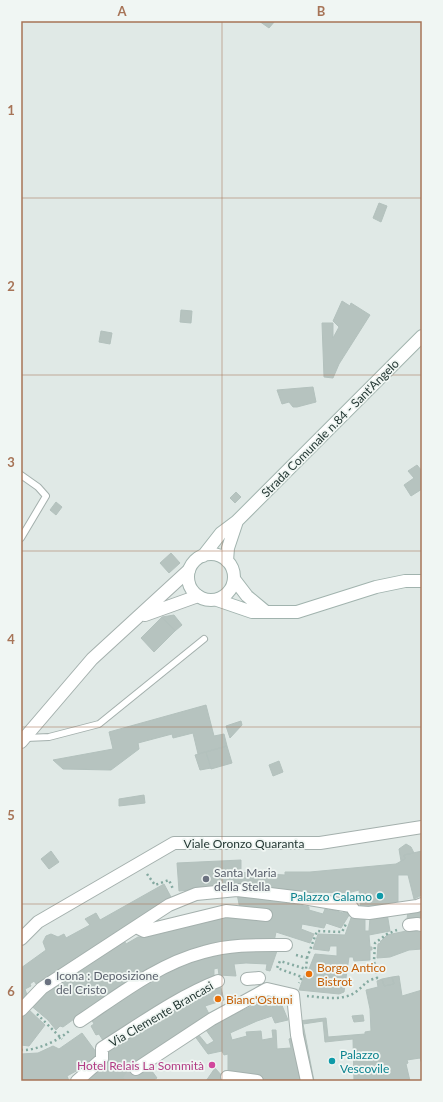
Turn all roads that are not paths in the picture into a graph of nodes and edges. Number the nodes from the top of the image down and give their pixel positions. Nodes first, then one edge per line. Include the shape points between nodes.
1 (422, 336) edge
2 (21, 475) edge
3 (237, 520) junction
4 (21, 538) edge
5 (203, 556) junction
6 (227, 561) junction
7 (189, 570) junction
8 (234, 580) junction
9 (422, 582) edge
10 (198, 596) junction
11 (217, 600) junction
12 (265, 611) junction
13 (134, 620) junction
14 (204, 639) dead end
15 (23, 740) edge
16 (422, 827) edge
17 (422, 904) edge
18 (266, 915) dead end
19 (409, 925) road end
20 (422, 925) edge
21 (136, 927) junction
22 (21, 939) edge
23 (286, 945) road end
24 (218, 981) dead end
25 (24, 1007) edge
26 (80, 1021) road end
27 (136, 1069) tunnel mouth
28 (227, 1076) dead end
29 (84, 1079) edge
30 (257, 1081) edge
31 (307, 1081) edge

1 - 3 street, Strada Comunale n.84 - Sant'Angelo
2 - 4 lane via 46,496
3 - 5 street, Strada Comunale n.84 - Sant'Angelo via 221,533
3 - 6 street, Strada Comunale n.84 - Sant'Angelo via 228,548
5 - 6 street via 218,555
5 - 7 street via 193,562
6 - 8 street via 233,570
7 - 10 street via 190,587
7 - 13 street
8 - 11 street via 230,590
8 - 12 street via 247,596
9 - 12 street via 405,581 376,587 297,612 275,614
10 - 11 street
10 - 13 street via 156,609
11 - 12 street via 252,612
13 - 15 street via 92,659
14 - 15 lane via 99,724 49,737
16 - 22 street, Viale Oronzo Quaranta via 320,842 174,842 38,922
17 - 21 street via 369,913 355,912 351,906 237,890 196,894 179,900
18 - 21 street via 226,911 144,931
19 - 20 street
21 - 25 street via 42,988
23 - 26 street via 243,945 205,951 180,960 148,977
24 - 29 street, Via Clemente Brancasi via 163,1010 102,1048 102,1058
27 - 31 street via 212,1019 267,989 293,995 295,1024
28 - 30 street

